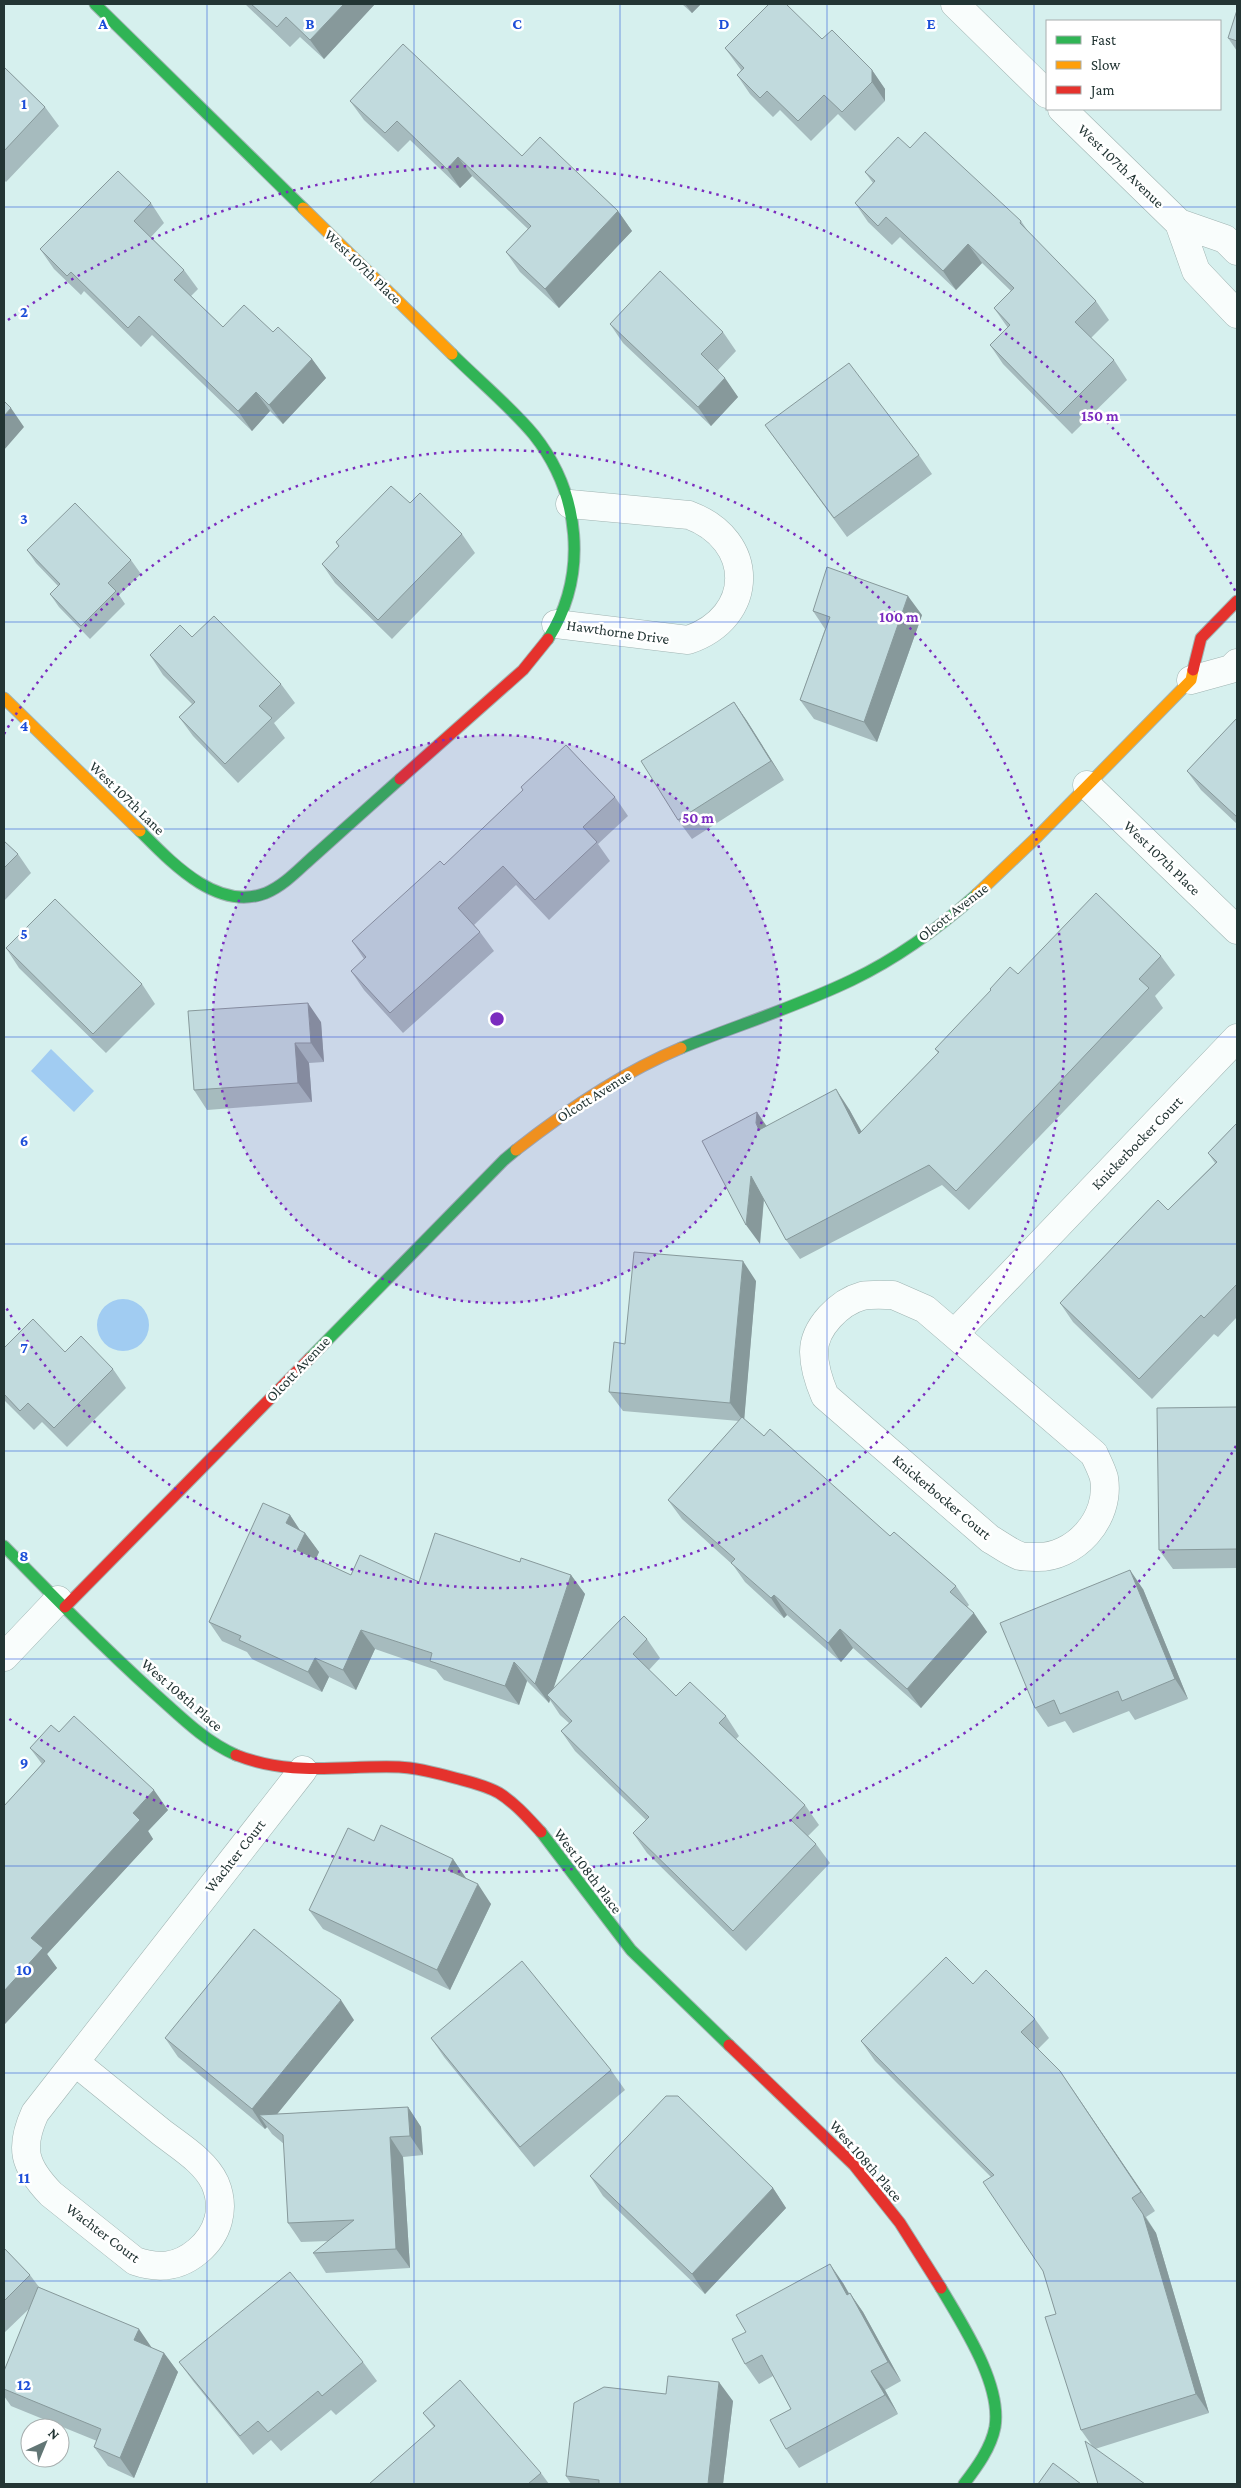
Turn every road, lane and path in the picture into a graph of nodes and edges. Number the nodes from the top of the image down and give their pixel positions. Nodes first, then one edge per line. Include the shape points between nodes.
1 (95, 4) edge
2 (955, 4) edge
3 (1046, 93) edge
4 (1063, 110) edge
5 (1179, 223) junction
6 (1237, 251) edge
7 (1237, 314) edge
8 (570, 504) junction
9 (574, 561) joint
10 (1237, 601) edge
11 (556, 624) junction
12 (1237, 663) edge
13 (1191, 680) junction
14 (4, 698) edge
15 (1087, 785) junction
16 (243, 897) joint
17 (1237, 930) edge
18 (1237, 1038) edge
19 (954, 1334) junction
20 (4, 1546) edge
21 (62, 1604) junction
22 (4, 1657) edge
23 (303, 1770) junction
24 (75, 2062) junction
25 (964, 2484) edge

1 - 8 street, West 107th Place via 533,434 548,454
2 - 3 street
4 - 5 street, West 107th Avenue
5 - 6 street, West 107th Avenue via 1225,239
5 - 7 street, West 107th Avenue via 1196,271
8 - 9 street, West 107th Place via 574,525
8 - 11 street, Hawthorne Drive via 689,516 706,522 731,546 737,558 739,575 734,604 726,616 703,635 688,640
9 - 11 street, Hawthorne Drive
10 - 13 street via 1201,638
11 - 16 street, Hawthorne Drive via 543,647 522,670 291,876 267,893
12 - 13 street, Olcott Avenue via 1231,669
13 - 15 street, Olcott Avenue
14 - 16 street, West 107th Lane via 177,868 198,883
15 - 17 street, West 107th Place
15 - 21 street, Olcott Avenue via 1007,868 977,894 948,919 878,966 842,985 705,1038 634,1071 567,1111 527,1141 471,1191
18 - 19 street, Knickerbocker Court
19 - 19 street, Knickerbocker Court via 925,1309 893,1295 862,1296 838,1307 821,1330 814,1350 817,1376 825,1396 990,1538 1021,1556 1046,1557 1063,1552 1081,1541 1095,1523 1103,1500 1104,1478 1094,1454
20 - 21 street, West 108th Place
21 - 22 street, Olcott Avenue
21 - 23 street, West 108th Place via 136,1676 218,1746 267,1765
23 - 24 street, Wachter Court
23 - 25 street, West 108th Place via 393,1767 422,1770 479,1784 502,1796 540,1832 633,1951 854,2165 893,2214 936,2279 990,2383 996,2423 983,2456
24 - 24 street, Wachter Court via 35,2112 27,2131 25,2145 32,2172 51,2194 135,2260 151,2267 168,2267 193,2256 213,2235 219,2222 215,2184 198,2162

